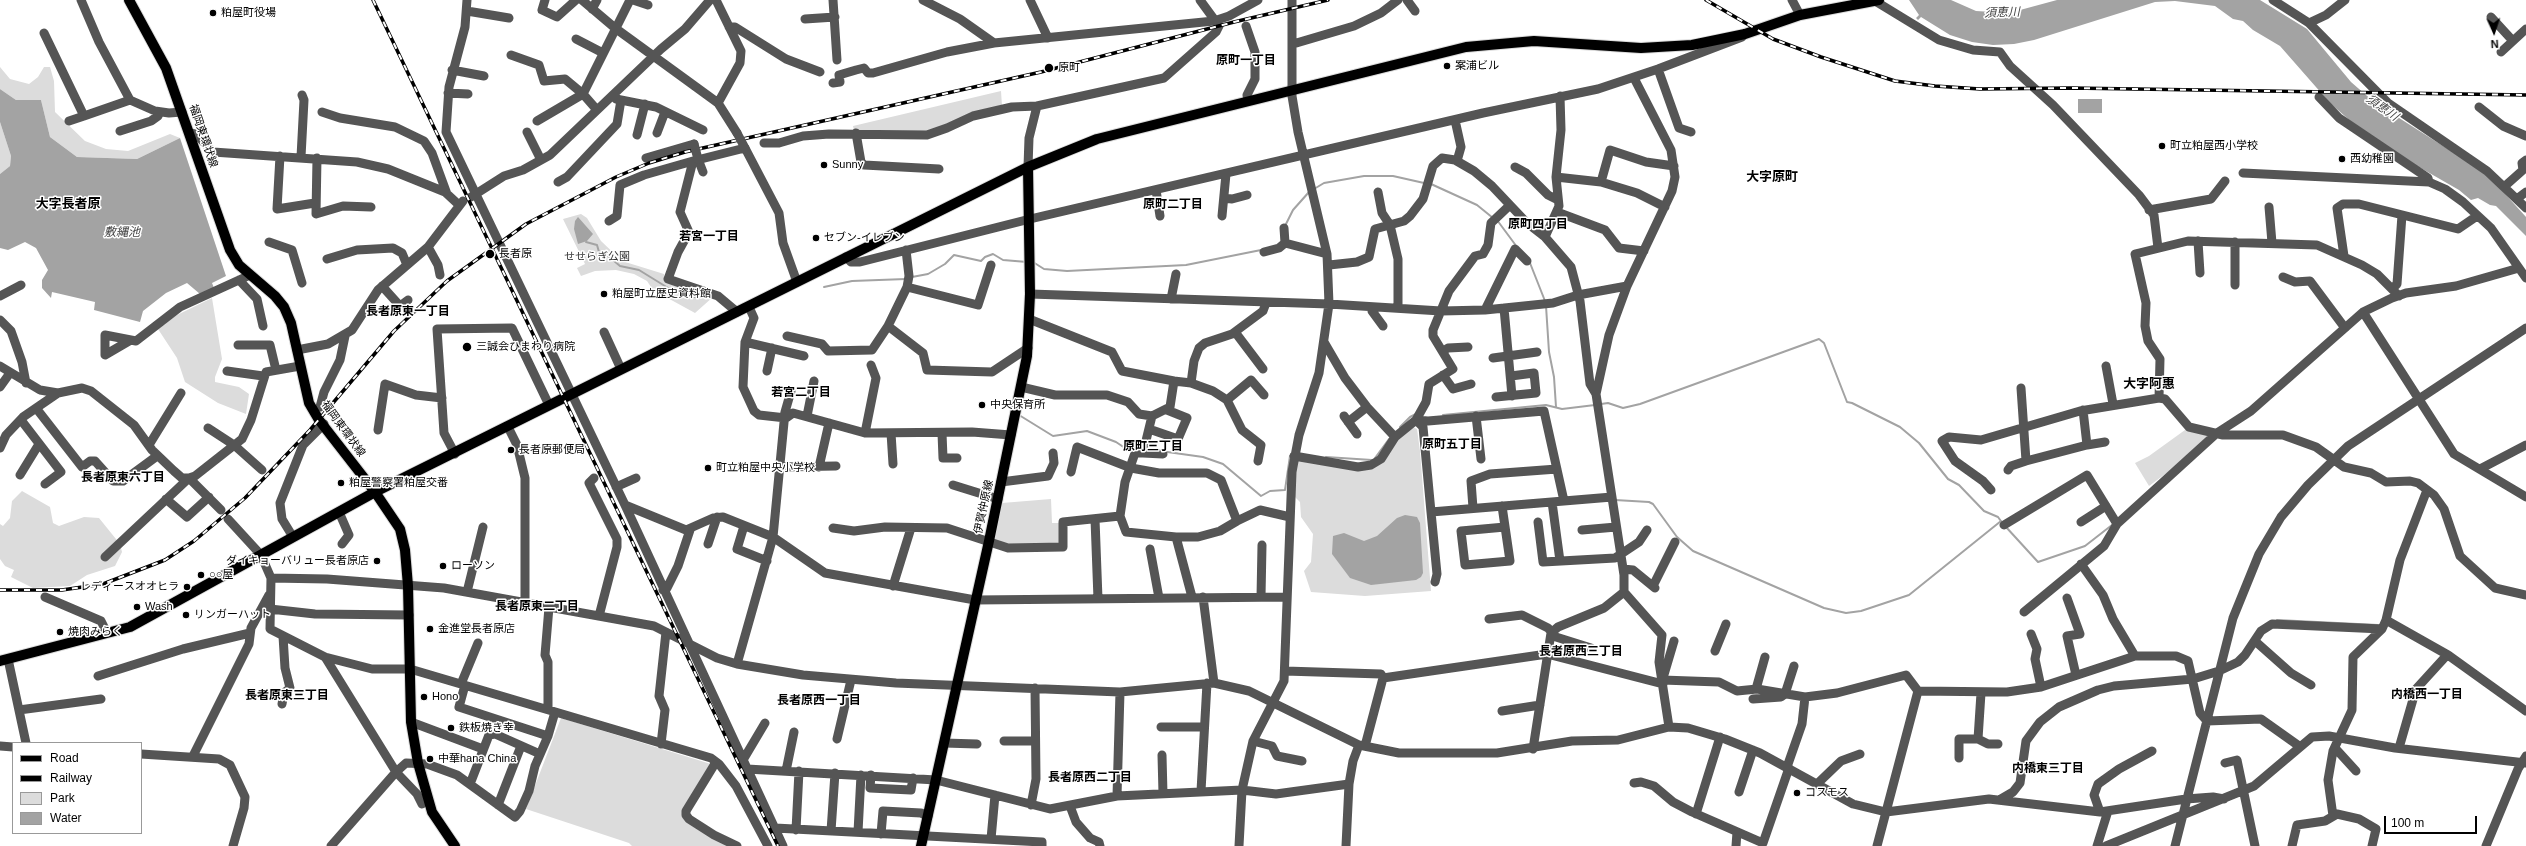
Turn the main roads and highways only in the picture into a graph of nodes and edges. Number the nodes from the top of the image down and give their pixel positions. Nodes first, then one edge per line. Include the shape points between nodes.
1 (129, 0) edge
2 (1876, 0) edge
3 (1028, 167) junction
4 (375, 492) junction
5 (4, 660) edge
6 (922, 841) edge
7 (455, 846) edge

1 - 4 main road, 福岡東環状線 via 166,68 230,250 239,265 284,307 291,323 309,403
2 - 3 main road via 1800,15 1745,34 1692,45 1641,48 1561,42 1466,47 1097,139
3 - 4 main road
3 - 6 main road, 伊賀仲原線 via 1028,348 989,541
4 - 5 main road via 130,627
4 - 7 main road, 福岡東環状線 via 400,529 405,550 411,722 418,763 432,812

